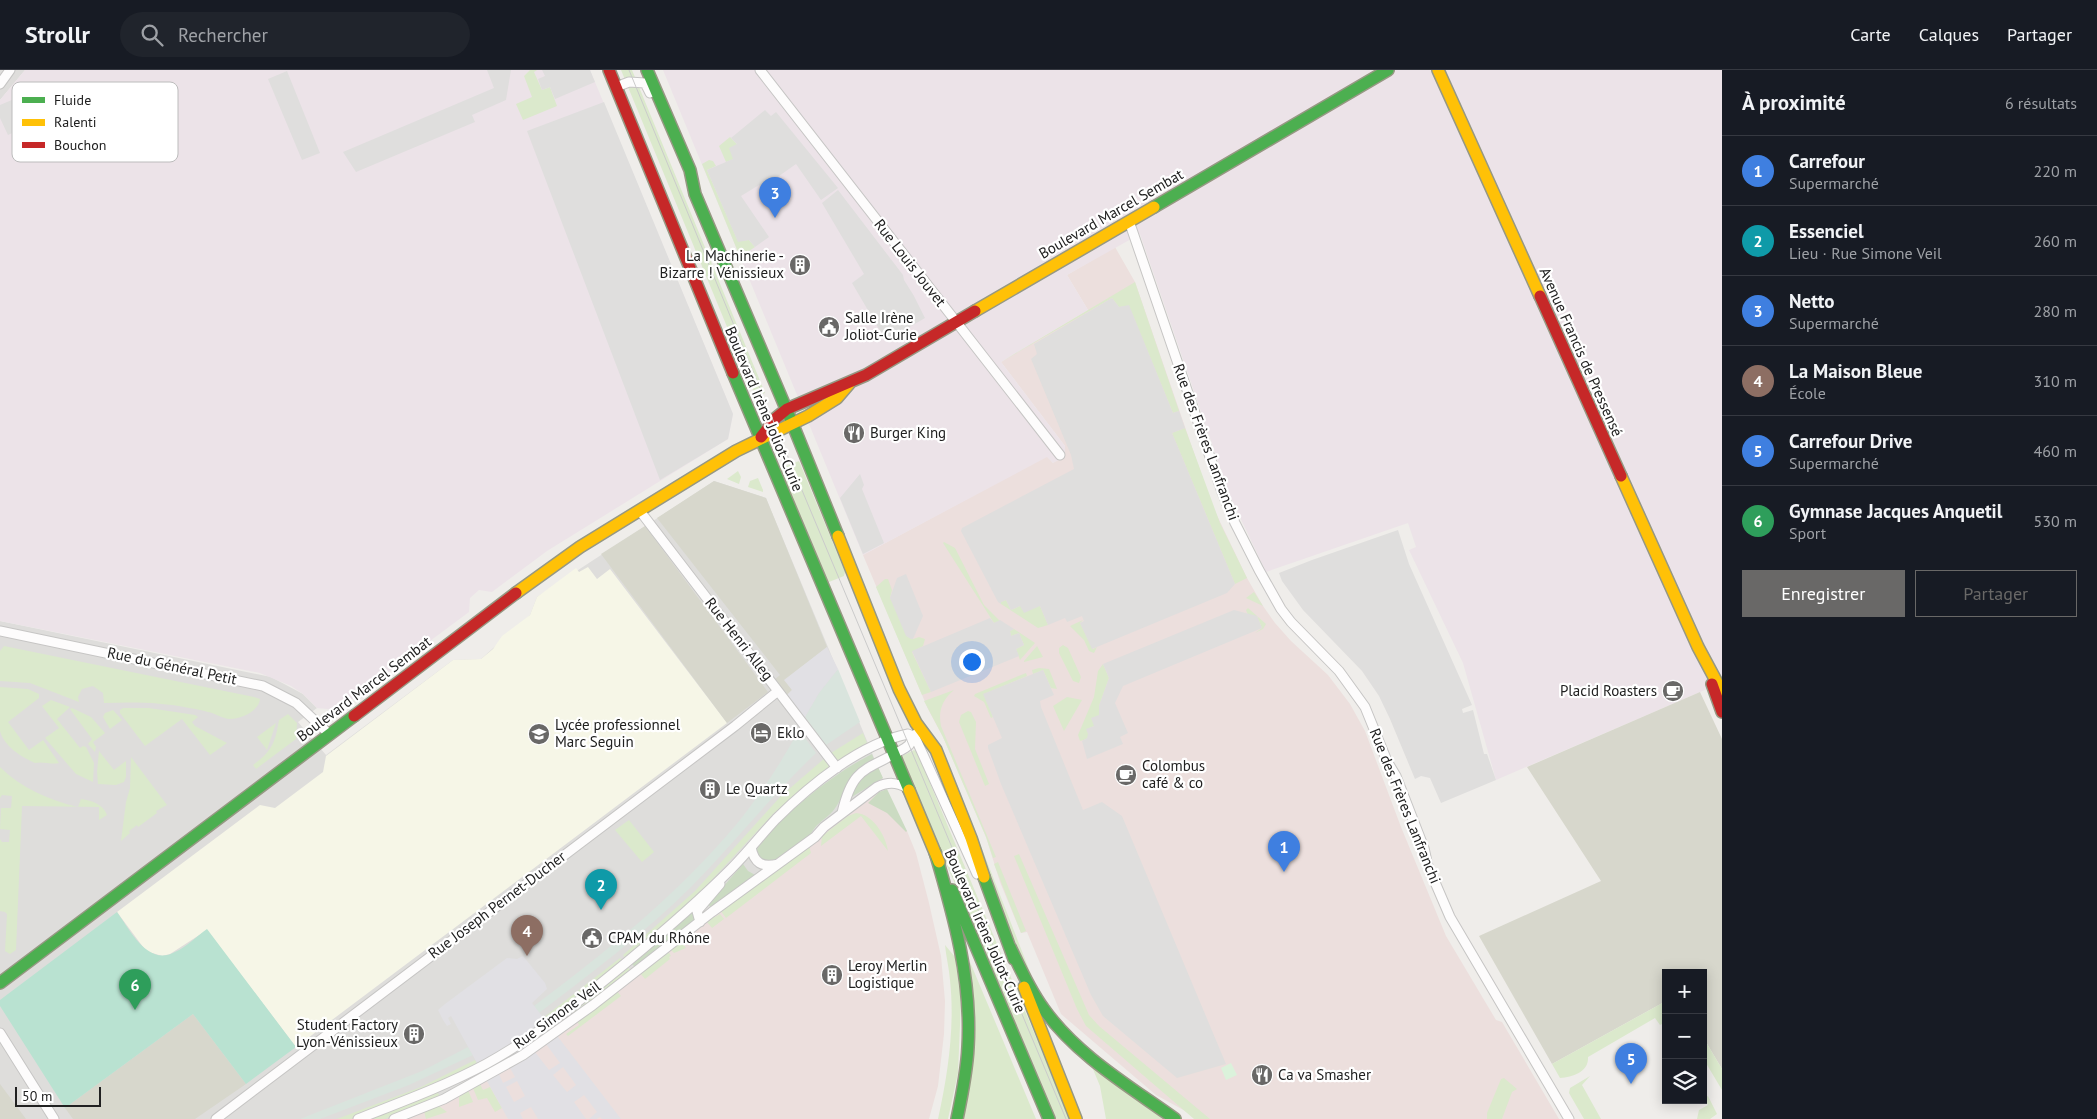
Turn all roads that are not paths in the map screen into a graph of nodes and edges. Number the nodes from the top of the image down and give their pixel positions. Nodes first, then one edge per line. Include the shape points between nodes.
1 (10, 70) edge
2 (609, 70) edge
3 (647, 70) edge
4 (760, 70) edge
5 (1388, 70) edge
6 (1438, 70) edge
7 (0, 84) edge
8 (616, 87) junction
9 (695, 194) junction
10 (1129, 221) junction
11 (956, 322) junction
12 (849, 384) junction
13 (786, 409) junction
14 (793, 425) junction
15 (760, 439) junction
16 (1060, 455) dead end
17 (640, 511) junction
18 (0, 631) edge
19 (1698, 647) junction
20 (778, 691) junction
21 (1722, 692) edge
22 (1722, 712) edge
23 (916, 723) junction
24 (329, 734) junction
25 (915, 737) junction
26 (887, 741) junction
27 (893, 755) junction
28 (837, 768) junction
29 (907, 788) junction
30 (842, 813) junction
31 (751, 847) junction
32 (934, 852) junction
33 (780, 864) junction
34 (730, 870) junction
35 (992, 903) junction
36 (700, 922) junction
37 (1010, 947) junction
38 (0, 983) edge
39 (0, 1033) edge
40 (54, 1119) edge
41 (216, 1119) edge
42 (358, 1119) edge
43 (394, 1119) edge
44 (957, 1119) edge
45 (1050, 1119) edge
46 (1076, 1119) edge
47 (1175, 1119) edge
48 (1569, 1119) edge

1 - 7 street
2 - 8 main road, Boulevard Irène Joliot-Curie
3 - 9 main road, Boulevard Irène Joliot-Curie via 690,170
4 - 11 street, Rue Louis Jouvet
5 - 10 main road, Boulevard Marcel Sembat
6 - 19 main road, Avenue Francis de Pressensé
8 - 9 street, Boulevard Irène Joliot-Curie via 629,82 646,83
8 - 15 main road, Boulevard Irène Joliot-Curie
9 - 13 main road, Boulevard Irène Joliot-Curie
10 - 11 main road, Boulevard Marcel Sembat
10 - 48 street, Rue des Frères Lanfranchi via 1235,523 1281,609 1338,671 1365,708 1396,776 1450,917
11 - 12 main road, Boulevard Marcel Sembat
11 - 16 street, Rue Louis Jouvet
12 - 13 main road, Boulevard Marcel Sembat
12 - 14 main road, Boulevard Marcel Sembat via 837,398
13 - 14 main road, Boulevard Irène Joliot-Curie
13 - 15 main road, Boulevard Marcel Sembat
14 - 15 main road, Boulevard Marcel Sembat
14 - 23 main road, Boulevard Irène Joliot-Curie via 899,690
15 - 17 main road, Boulevard Marcel Sembat
15 - 26 main road, Boulevard Irène Joliot-Curie
17 - 20 street, Rue Henri Alleg
17 - 24 main road, Boulevard Marcel Sembat via 580,547
18 - 24 street, Rue du Général Petit via 262,686 296,704
19 - 21 main road, Avenue Francis de Pressensé
19 - 22 main road, Avenue Francis de Pressensé
20 - 28 street, Rue Henri Alleg
20 - 41 street, Rue Joseph Pernet-Ducher
23 - 25 street, Boulevard Irène Joliot-Curie
23 - 35 main road, Boulevard Irène Joliot-Curie via 936,750 971,838
24 - 38 main road, Boulevard Marcel Sembat
25 - 26 street via 905,735
25 - 27 street
25 - 35 street, Boulevard Irène Joliot-Curie via 964,850
26 - 27 main road, Boulevard Irène Joliot-Curie
26 - 28 street, Rue Simone Veil
27 - 29 main road, Boulevard Irène Joliot-Curie
27 - 30 street via 868,766 858,775 847,792
28 - 31 street, Rue Simone Veil via 797,799
29 - 30 street, Rue Simone Veil via 900,784 884,784
29 - 32 main road, Boulevard Irène Joliot-Curie
30 - 33 street, Rue Simone Veil
31 - 33 street via 759,864
31 - 34 street, Rue Simone Veil
32 - 44 main road via 958,932 968,991 968,1062
32 - 45 main road, Boulevard Irène Joliot-Curie
33 - 36 street, Rue Simone Veil
34 - 36 street, Rue Simone Veil via 697,911
34 - 42 street, Rue Simone Veil via 627,962 518,1045 439,1087
35 - 37 main road, Boulevard Irène Joliot-Curie
36 - 43 street, Rue Simone Veil via 523,1055 444,1099
37 - 46 main road, Boulevard Irène Joliot-Curie
37 - 47 main road via 1037,1000 1067,1036 1092,1060
39 - 40 street

